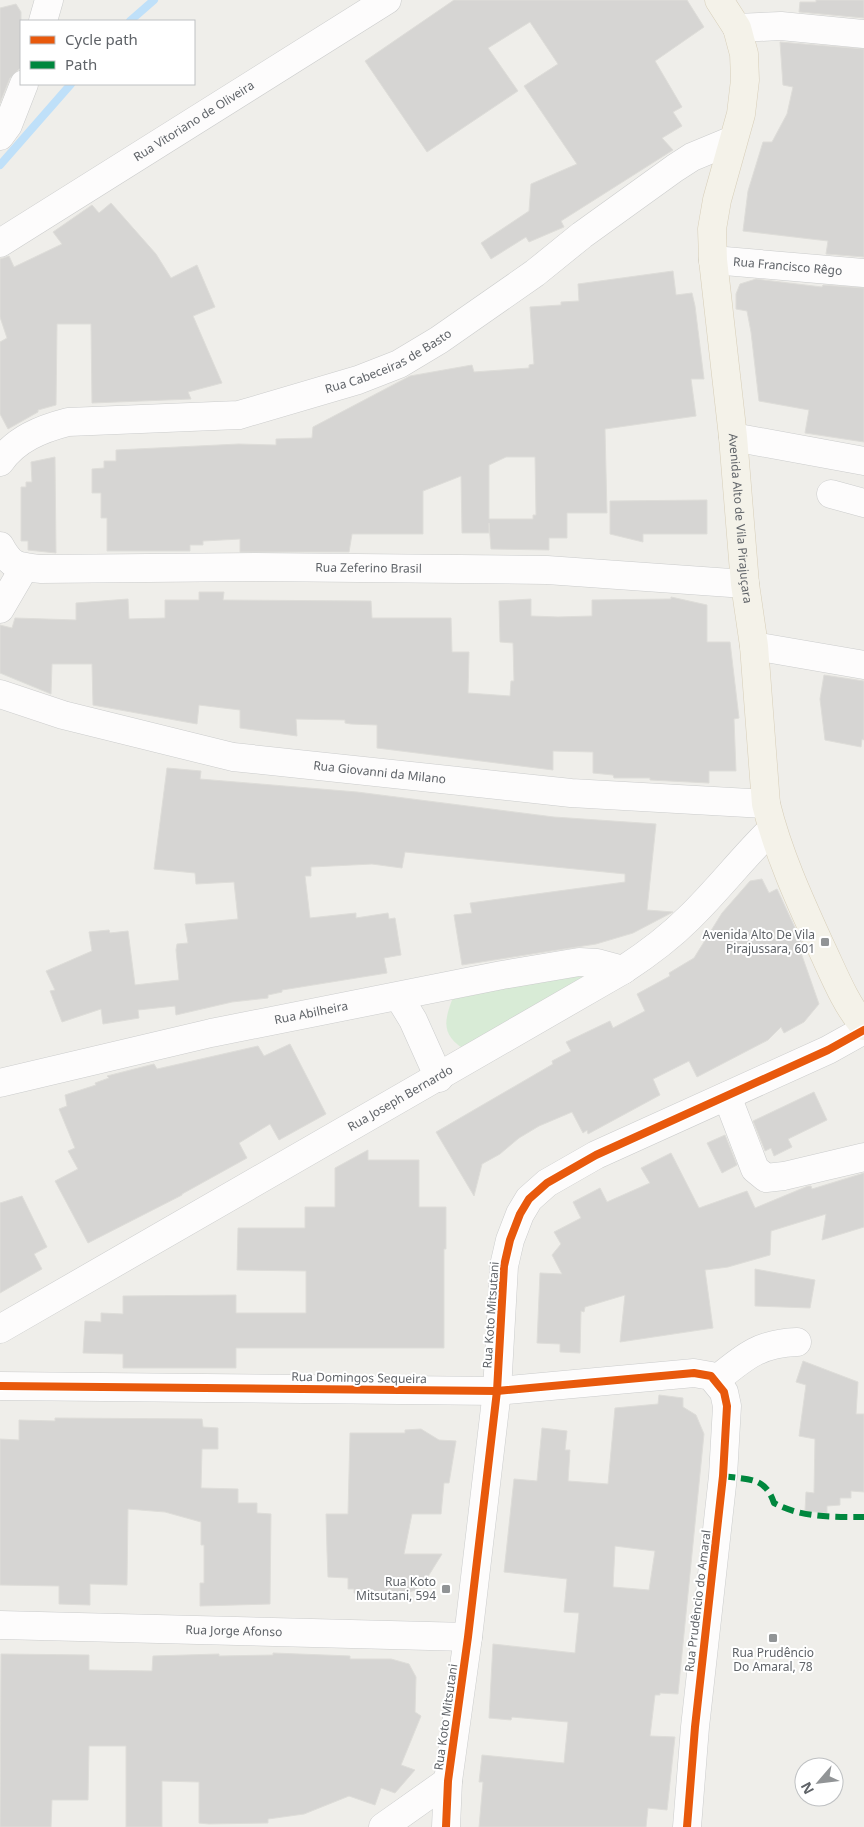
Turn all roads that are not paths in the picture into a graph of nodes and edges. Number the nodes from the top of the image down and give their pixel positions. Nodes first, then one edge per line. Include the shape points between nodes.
1 (49, 0) edge
2 (387, 0) edge
3 (719, 0) edge
4 (43, 20) edge
5 (737, 28) junction
6 (864, 34) edge
7 (24, 85) edge
8 (0, 136) edge
9 (733, 140) junction
10 (0, 243) edge
11 (712, 260) junction
12 (864, 274) edge
13 (733, 437) junction
14 (3, 447) edge
15 (864, 461) edge
16 (831, 494) dead end
17 (864, 503) edge
18 (0, 546) edge
19 (24, 568) junction
20 (745, 584) junction
21 (0, 609) edge
22 (754, 646) junction
23 (864, 665) edge
24 (0, 694) edge
25 (769, 817) junction
26 (623, 970) junction
27 (398, 997) junction
28 (864, 1026) edge
29 (864, 1030) edge
30 (439, 1078) junction
31 (0, 1083) edge
32 (727, 1096) junction
33 (864, 1157) edge
34 (0, 1328) edge
35 (798, 1342) dead end
36 (716, 1380) junction
37 (0, 1386) edge
38 (497, 1391) junction
39 (0, 1625) edge
40 (468, 1637) junction
41 (448, 1781) junction
42 (383, 1827) edge
43 (446, 1827) edge
44 (687, 1827) edge

1 - 4 street
2 - 10 street, Rua Vitoriano de Oliveira
3 - 5 main road, Avenida Alto de Vila Pirajuçara
5 - 6 street via 781,26
5 - 9 main road, Avenida Alto de Vila Pirajuçara via 744,54 745,80 741,114
7 - 8 street via 8,125
9 - 11 main road, Avenida Alto de Vila Pirajuçara via 717,200 712,229
9 - 14 street, Rua Cabeceiras de Basto via 692,157 675,168 489,306 400,364 341,386 239,415 68,422
11 - 12 street, Rua Francisco Rêgo
11 - 13 main road, Avenida Alto de Vila Pirajuçara
13 - 15 street
13 - 20 main road, Avenida Alto de Vila Pirajuçara
16 - 17 street
18 - 19 street via 12,563
19 - 20 street, Rua Zeferino Brasil via 71,571 256,567 547,570
19 - 21 street
20 - 22 main road, Avenida Alto de Vila Pirajuçara
22 - 23 street
22 - 25 main road, Avenida Alto de Vila Pirajuçara
24 - 25 street, Rua Giovanni da Milano via 63,715 233,758 571,792
25 - 26 street, Rua Joseph Bernardo via 740,861 689,918 655,949
25 - 28 main road, Avenida Alto de Vila Pirajuçara via 798,896 846,1000
26 - 27 street, Rua Abilheira via 579,962
26 - 30 street, Rua Joseph Bernardo
27 - 30 street via 413,1020
27 - 31 street, Rua Abilheira via 211,1033
29 - 32 street, Rua Koto Mitsutani
30 - 34 street, Rua Joseph Bernardo
32 - 33 street via 755,1169 766,1178
32 - 38 street, Rua Koto Mitsutani via 596,1155 547,1183 528,1199 510,1240 504,1266
35 - 36 street via 777,1342 751,1352
36 - 38 street, Rua Domingos Sequeira via 694,1373
36 - 44 street, Rua Prudêncio do Amaral via 724,1392 727,1406 723,1476
37 - 38 street, Rua Domingos Sequeira
38 - 40 street, Rua Koto Mitsutani
39 - 40 street, Rua Jorge Afonso
40 - 41 street, Rua Koto Mitsutani
41 - 42 street, Rua Koto Mitsutani
41 - 43 street

